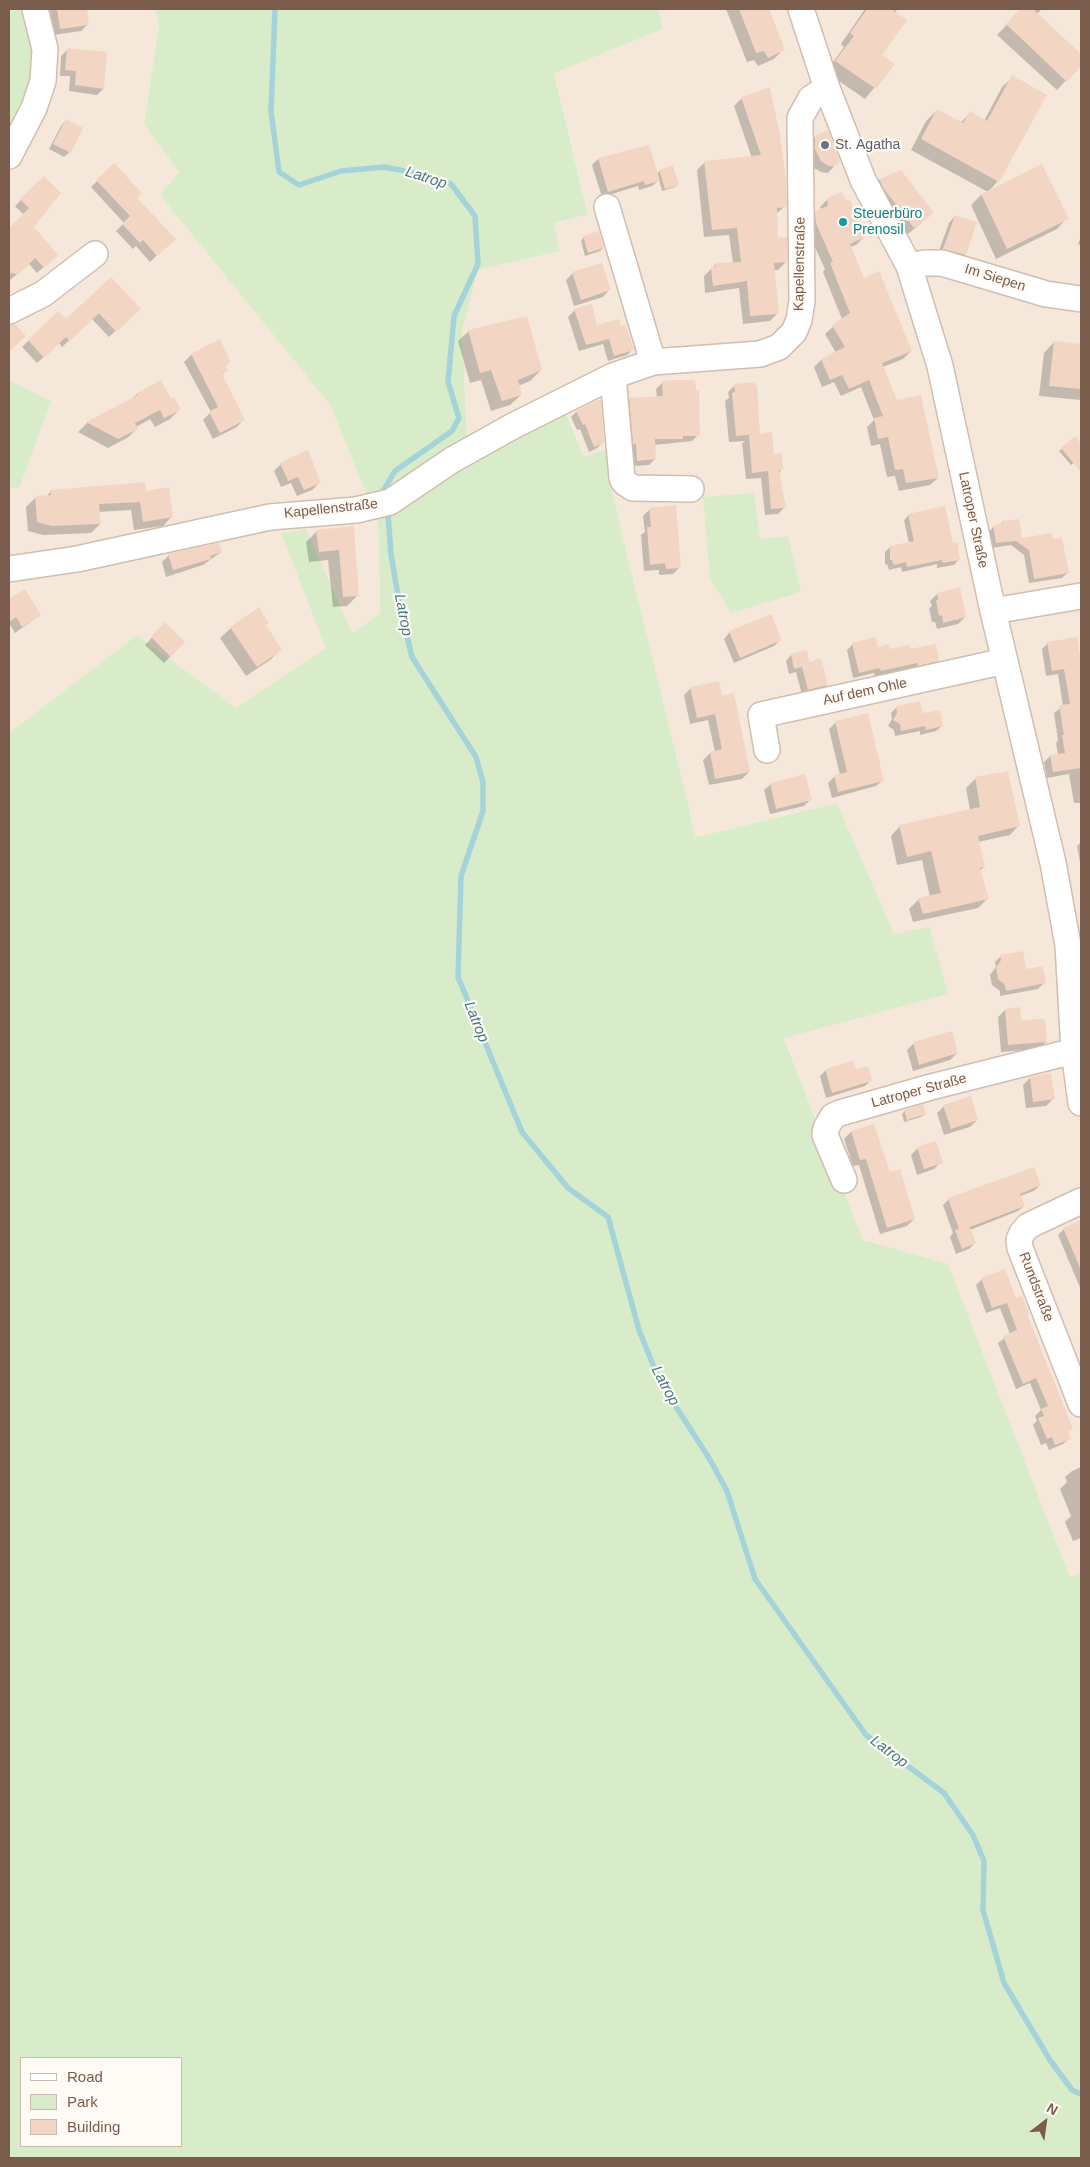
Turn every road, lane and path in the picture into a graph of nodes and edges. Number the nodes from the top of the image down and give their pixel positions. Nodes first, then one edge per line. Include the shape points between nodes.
1 (36, 9) edge
2 (801, 9) edge
3 (827, 88) junction
4 (9, 156) edge
5 (607, 207) dead end
6 (95, 254) dead end
7 (909, 266) junction
8 (1081, 299) edge
9 (9, 310) edge
10 (653, 362) junction
11 (613, 376) junction
12 (691, 490) dead end
13 (9, 569) edge
14 (1081, 596) edge
15 (993, 611) junction
16 (1005, 662) junction
17 (767, 750) dead end
18 (1074, 1050) junction
19 (1081, 1103) edge
20 (844, 1180) dead end
21 (1081, 1201) edge
22 (1081, 1404) edge

1 - 4 street via 44,49 43,81 34,108
2 - 3 street, Latroper Straße
3 - 7 street, Latroper Straße via 863,180
3 - 10 street, Kapellenstraße via 811,98 800,118 802,300 794,332 779,347 760,354
5 - 10 street
6 - 9 street via 42,294
7 - 8 street, Im Siepen via 942,262 1046,294
7 - 15 street, Latroper Straße via 940,366
10 - 11 street, Kapellenstraße
11 - 12 street via 624,482 633,488
11 - 13 street, Kapellenstraße via 513,426 379,505 270,517
14 - 15 street
15 - 16 street, Latroper Straße
16 - 17 street, Auf dem Ohle via 760,715
16 - 18 street, Latroper Straße via 1055,872 1068,945
18 - 19 street, Latroper Straße
18 - 20 street, Latroper Straße via 840,1112 829,1121 825,1135
21 - 22 street, Rundstraße via 1028,1226 1019,1240

